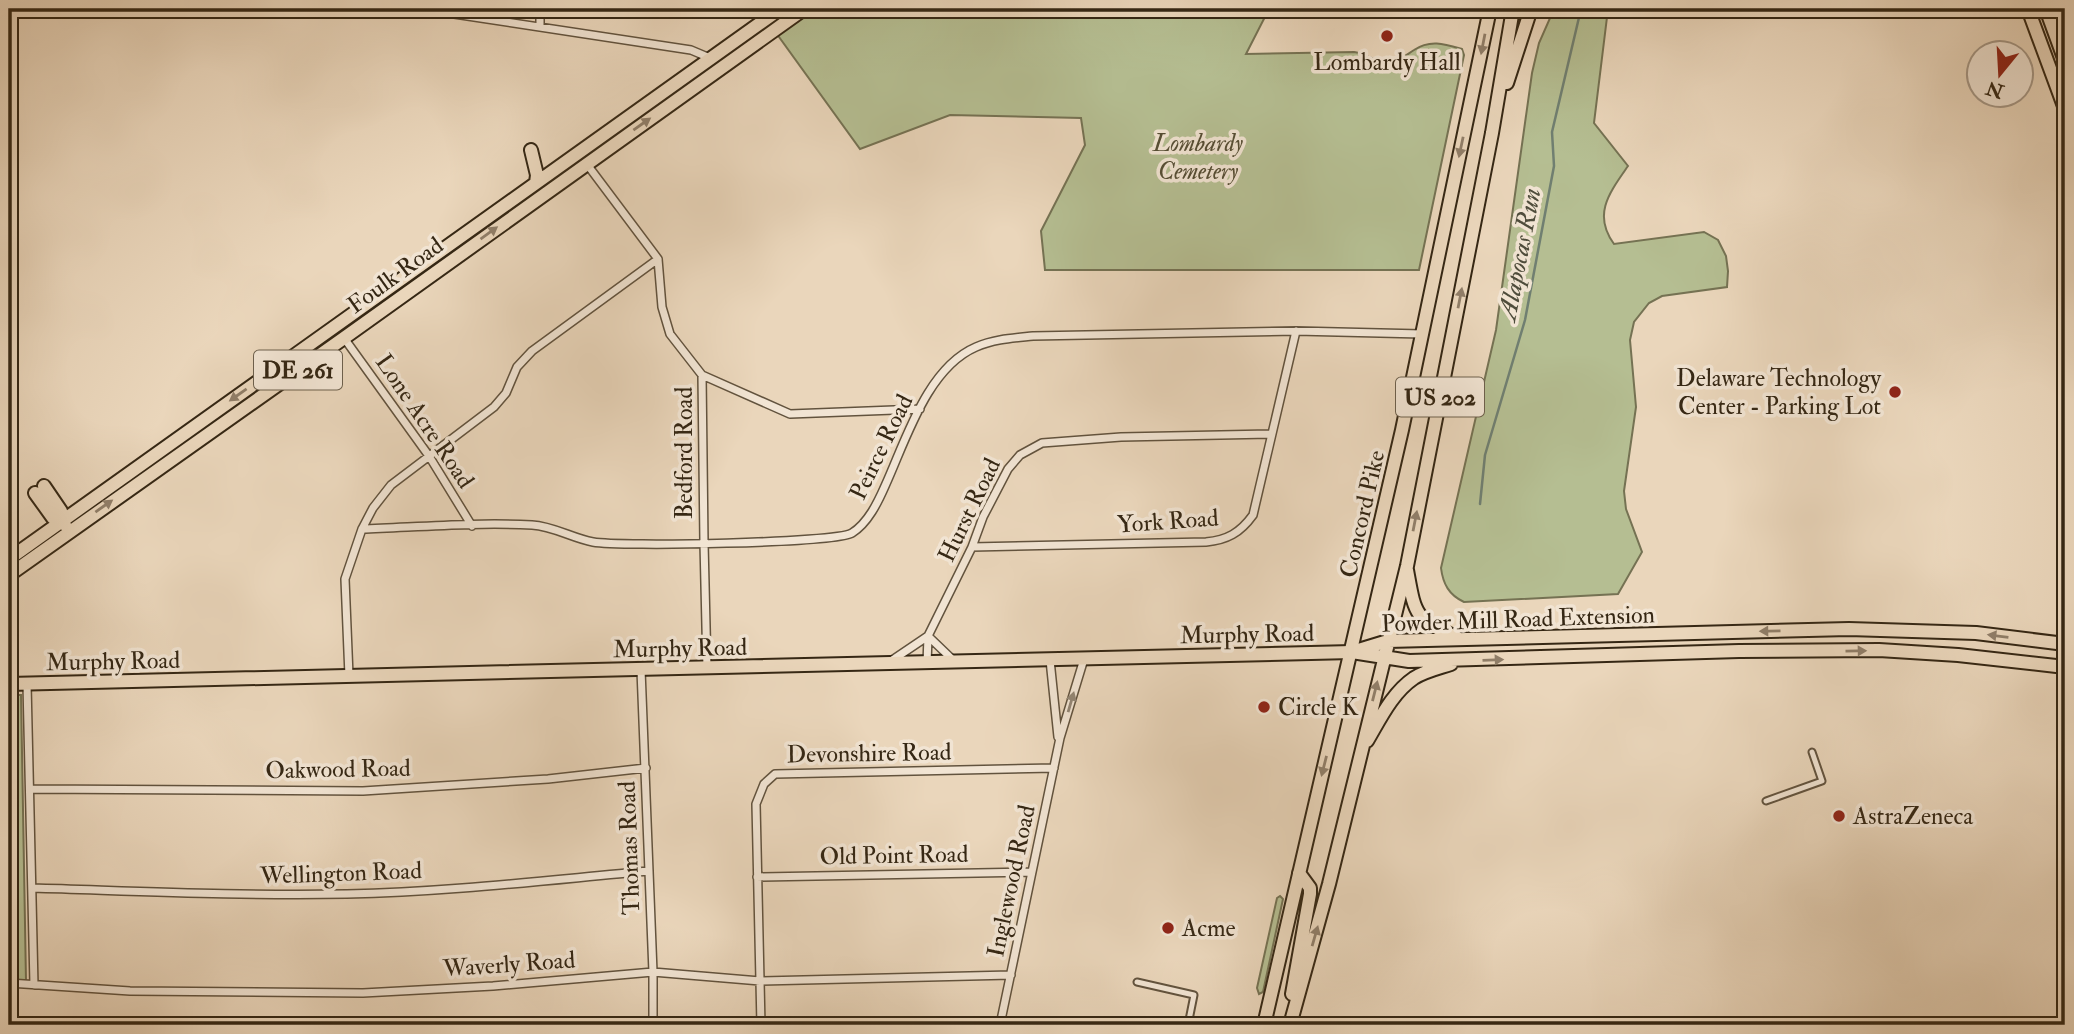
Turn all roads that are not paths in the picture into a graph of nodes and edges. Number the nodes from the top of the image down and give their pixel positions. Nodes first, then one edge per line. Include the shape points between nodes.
1 (421, 9) edge
2 (540, 9) edge
3 (779, 9) edge
4 (804, 9) edge
5 (1490, 9) edge
6 (1513, 9) edge
7 (1531, 9) edge
8 (2028, 9) edge
9 (2046, 9) edge
10 (540, 27) junction
11 (711, 58) junction
12 (2065, 61) edge
13 (2065, 109) edge
14 (1492, 133) junction
15 (531, 150) dead end
16 (573, 156) junction
17 (586, 163) junction
18 (536, 183) junction
19 (658, 259) junction
20 (1296, 331) junction
21 (1422, 334) junction
22 (344, 338) junction
23 (702, 375) junction
24 (920, 409) junction
25 (1270, 433) junction
26 (429, 456) junction
27 (39, 490) dead end
28 (64, 524) junction
29 (472, 526) junction
30 (362, 528) junction
31 (704, 543) junction
32 (972, 547) junction
33 (9, 559) edge
34 (1407, 566) junction
35 (9, 575) edge
36 (928, 636) junction
37 (1460, 639) junction
38 (1388, 641) junction
39 (2065, 644) edge
40 (1352, 652) junction
41 (1084, 659) junction
42 (1383, 659) junction
43 (1050, 660) junction
44 (1458, 661) junction
45 (956, 663) junction
46 (927, 664) junction
47 (886, 665) junction
48 (2065, 667) edge
49 (708, 668) junction
50 (641, 670) junction
51 (349, 676) junction
52 (9, 684) edge
53 (27, 684) junction
54 (1059, 745) junction
55 (1812, 752) dead end
56 (1360, 753) junction
57 (646, 768) junction
58 (1054, 768) junction
59 (30, 789) junction
60 (1766, 801) dead end
61 (649, 871) junction
62 (1032, 872) junction
63 (1299, 873) junction
64 (757, 877) junction
65 (33, 888) junction
66 (653, 972) junction
67 (1011, 975) junction
68 (760, 981) junction
69 (1137, 982) dead end
70 (9, 983) edge
71 (34, 985) junction
72 (653, 1025) edge
73 (761, 1025) edge
74 (1000, 1025) edge
75 (1188, 1025) edge
76 (1264, 1025) edge
77 (1288, 1025) edge

1 - 10 street
2 - 10 street
3 - 11 main road, Foulk Road / DE 261
17 -> 4 main road, Foulk Road / DE 261
5 -> 21 main road, Concord Pike / US 202
6 - 14 main road, US 202
7 - 14 main road
8 - 13 main road
9 - 12 main road
10 - 11 street
11 - 16 main road, Foulk Road / DE 261
34 -> 14 main road, US 202
15 - 18 main road
16 - 17 street
16 - 18 main road, Foulk Road / DE 261
17 - 19 street
22 -> 17 main road, Foulk Road / DE 261
18 -> 28 main road, Foulk Road / DE 261
19 - 23 street, Bedford Road via 662,307 670,334
19 - 26 street via 532,351 494,407
20 - 21 street, Peirce Road
20 - 24 street, Peirce Road via 1002,339 975,347 952,362
20 - 25 street, York Road
21 - 40 main road, Concord Pike / US 202
22 - 26 street, Lone Acre Road
28 -> 22 main road, Foulk Road / DE 261
23 - 24 street via 790,414
23 - 31 street, Bedford Road
24 - 31 street, Peirce Road via 882,494 864,523 850,535
25 - 32 street, Hurst Road via 1042,443 1020,455 1008,469
25 - 32 street, York Road via 1252,515 1244,527 1221,541
26 - 29 street, Lone Acre Road
26 - 30 street via 391,485
27 - 28 main road via 53,518
28 - 33 main road, Foulk Road / DE 261
28 - 35 main road, Foulk Road / DE 261
29 - 30 street, Peirce Road
29 - 31 street, Peirce Road via 532,525 596,542
30 - 51 street via 345,579
31 - 49 street, Bedford Road
32 - 36 street, Hurst Road
34 - 37 main road via 1413,604 1421,618
34 - 38 main road, US 202
36 - 45 street
36 - 46 street, Hurst Road
36 - 47 street
37 - 38 main road, Powder Mill Road Extension
39 -> 37 main road, Powder Mill Road Extension via 1976,633 1849,629
38 - 40 main road, Powder Mill Road Extension
38 - 42 main road, US 202
40 - 41 main road, Murphy Road
40 - 42 main road, Powder Mill Road Extension
40 -> 63 main road, Concord Pike / US 202
41 - 43 main road, Murphy Road
54 -> 41 street, Inglewood Road
42 - 44 main road, Powder Mill Road Extension
56 -> 42 main road, US 202
43 - 45 main road, Murphy Road
43 - 54 street, Inglewood Road
44 -> 48 main road, Powder Mill Road Extension via 1879,650
44 - 56 main road via 1425,673 1395,695
45 - 46 main road, Murphy Road
46 - 47 main road, Murphy Road
47 - 49 main road, Murphy Road
49 - 50 main road, Murphy Road
50 - 51 main road, Murphy Road
50 - 57 street, Thomas Road
51 - 53 main road, Murphy Road
52 - 53 main road, Murphy Road
53 - 59 street
54 - 58 street, Inglewood Road
55 - 60 street via 1822,781
77 -> 56 main road, US 202 via 1329,884
57 - 59 street, Oakwood Road via 363,791
57 - 61 street, Thomas Road
58 - 62 street, Inglewood Road
58 - 64 street, Devonshire Road via 775,774 764,784 757,804
59 - 65 street
61 - 65 street, Wellington Road via 349,894
61 - 66 street, Thomas Road
62 - 64 street, Old Point Road
62 - 67 street, Inglewood Road
63 - 76 main road, Concord Pike / US 202
63 - 77 main road via 1310,894
64 - 68 street, Devonshire Road
65 - 71 street
66 - 68 street, Waverly Road
66 - 71 street, Waverly Road via 363,993 143,992
66 - 72 street, Thomas Road
67 - 68 street, Waverly Road
67 - 74 street, Inglewood Road
68 - 73 street, Devonshire Road
69 - 75 street via 1194,995
70 - 71 street, Waverly Road

